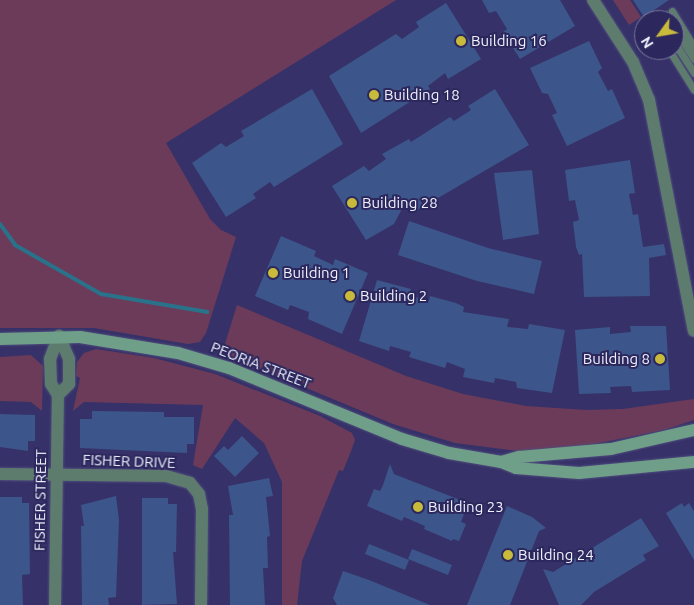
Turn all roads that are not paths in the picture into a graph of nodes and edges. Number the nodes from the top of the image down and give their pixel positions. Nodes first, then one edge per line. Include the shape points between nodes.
1 (594, 0) edge
2 (684, 36) edge
3 (684, 44) edge
4 (694, 46) edge
5 (684, 58) edge
6 (694, 59) edge
7 (675, 60) edge
8 (694, 73) edge
9 (694, 90) edge
10 (694, 331) edge
11 (59, 336) junction
12 (0, 339) edge
13 (58, 396) junction
14 (694, 430) edge
15 (501, 462) junction
16 (694, 462) edge
17 (0, 474) edge
18 (56, 475) junction
19 (55, 605) edge
20 (201, 605) edge

1 - 10 street via 630,58 647,94
2 - 4 lane
3 - 6 lane
5 - 8 lane
7 - 9 lane
11 - 12 main road, PEORIA STREET
11 - 13 street, FISHER STREET via 50,359 51,384
11 - 13 street, FISHER STREET via 69,358 69,384
11 - 15 main road, PEORIA STREET via 131,343 197,358 402,438 449,453
13 - 18 street, FISHER STREET
14 - 15 main road, PEORIA STREET via 612,449 519,457
15 - 16 main road, PEORIA STREET via 531,471 580,473
17 - 18 street, FISHER DRIVE
18 - 19 street, FISHER STREET
18 - 20 street, FISHER DRIVE via 166,476 177,477 193,486 202,508

